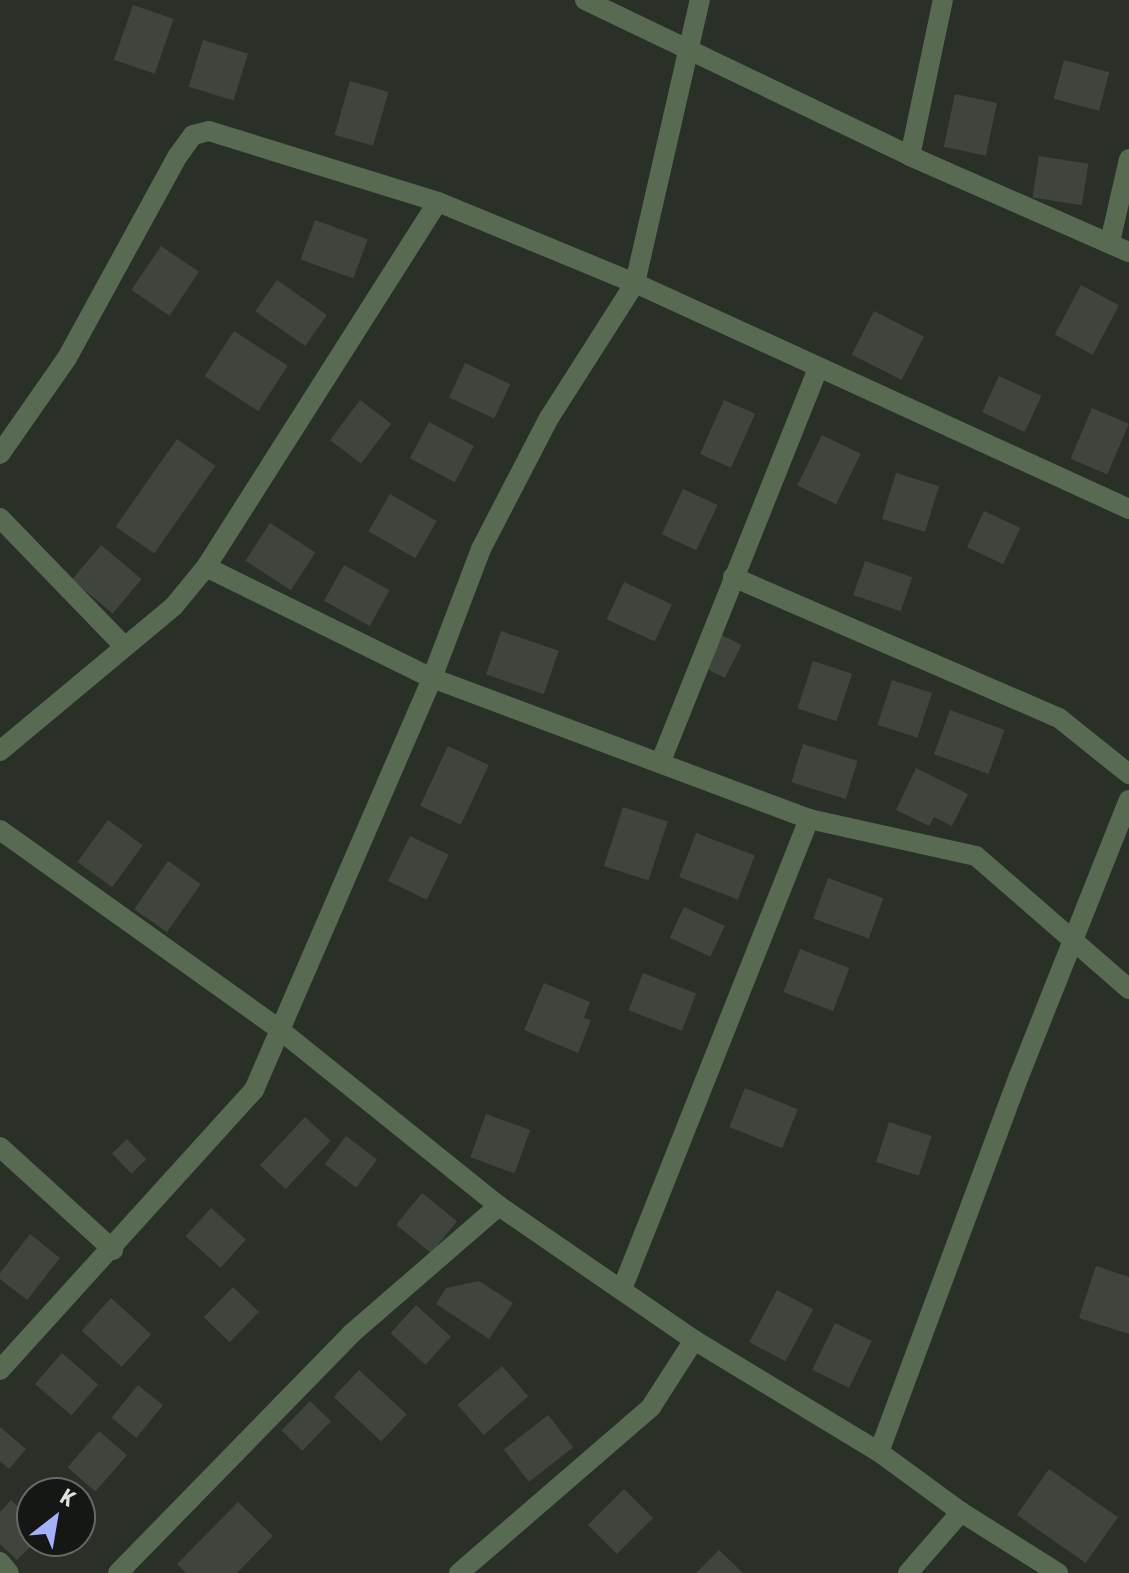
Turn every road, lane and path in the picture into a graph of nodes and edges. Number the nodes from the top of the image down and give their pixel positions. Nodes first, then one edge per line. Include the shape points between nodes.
1 (585, 0) edge
2 (700, 0) edge
3 (943, 0) edge
4 (692, 51) junction
5 (910, 156) junction
6 (1129, 159) edge
7 (438, 202) junction
8 (1110, 242) junction
9 (1129, 252) edge
10 (635, 283) junction
11 (818, 368) junction
12 (0, 454) edge
13 (1129, 509) edge
14 (0, 518) edge
15 (206, 567) junction
16 (733, 577) junction
17 (123, 645) junction
18 (432, 678) junction
19 (0, 751) edge
20 (661, 761) junction
21 (1129, 774) edge
22 (1129, 800) edge
23 (809, 819) junction
24 (0, 830) edge
25 (1075, 942) junction
26 (1129, 989) edge
27 (280, 1030) junction
28 (0, 1147) edge
29 (499, 1206) junction
30 (113, 1250) junction
31 (622, 1289) junction
32 (694, 1340) junction
33 (0, 1370) edge
34 (879, 1452) junction
35 (961, 1512) junction
36 (0, 1562) edge
37 (9, 1573) edge
38 (118, 1573) edge
39 (459, 1573) edge
40 (908, 1573) edge
41 (1058, 1573) edge

1 - 4 street
2 - 4 street
3 - 5 street
4 - 5 street
4 - 10 street
5 - 8 street
6 - 8 street
7 - 10 street
7 - 12 street via 255,142 209,131 193,135 67,358
7 - 15 street
8 - 9 street
10 - 11 street
10 - 18 street via 549,418 481,549
11 - 13 street
11 - 16 street
14 - 17 street
15 - 17 street via 174,606
15 - 18 street
16 - 20 street
16 - 21 street via 1059,718
17 - 19 street
18 - 20 street
18 - 27 street
20 - 23 street
22 - 25 street
23 - 25 street via 976,856
23 - 31 street
24 - 27 street
25 - 26 street
25 - 34 street via 1019,1076
27 - 29 street
27 - 30 street via 254,1090
28 - 30 street
29 - 31 street
29 - 38 street via 351,1334
30 - 33 street
31 - 32 street
32 - 34 street
32 - 39 street via 651,1407
34 - 35 street
35 - 40 street
35 - 41 street
36 - 37 street

